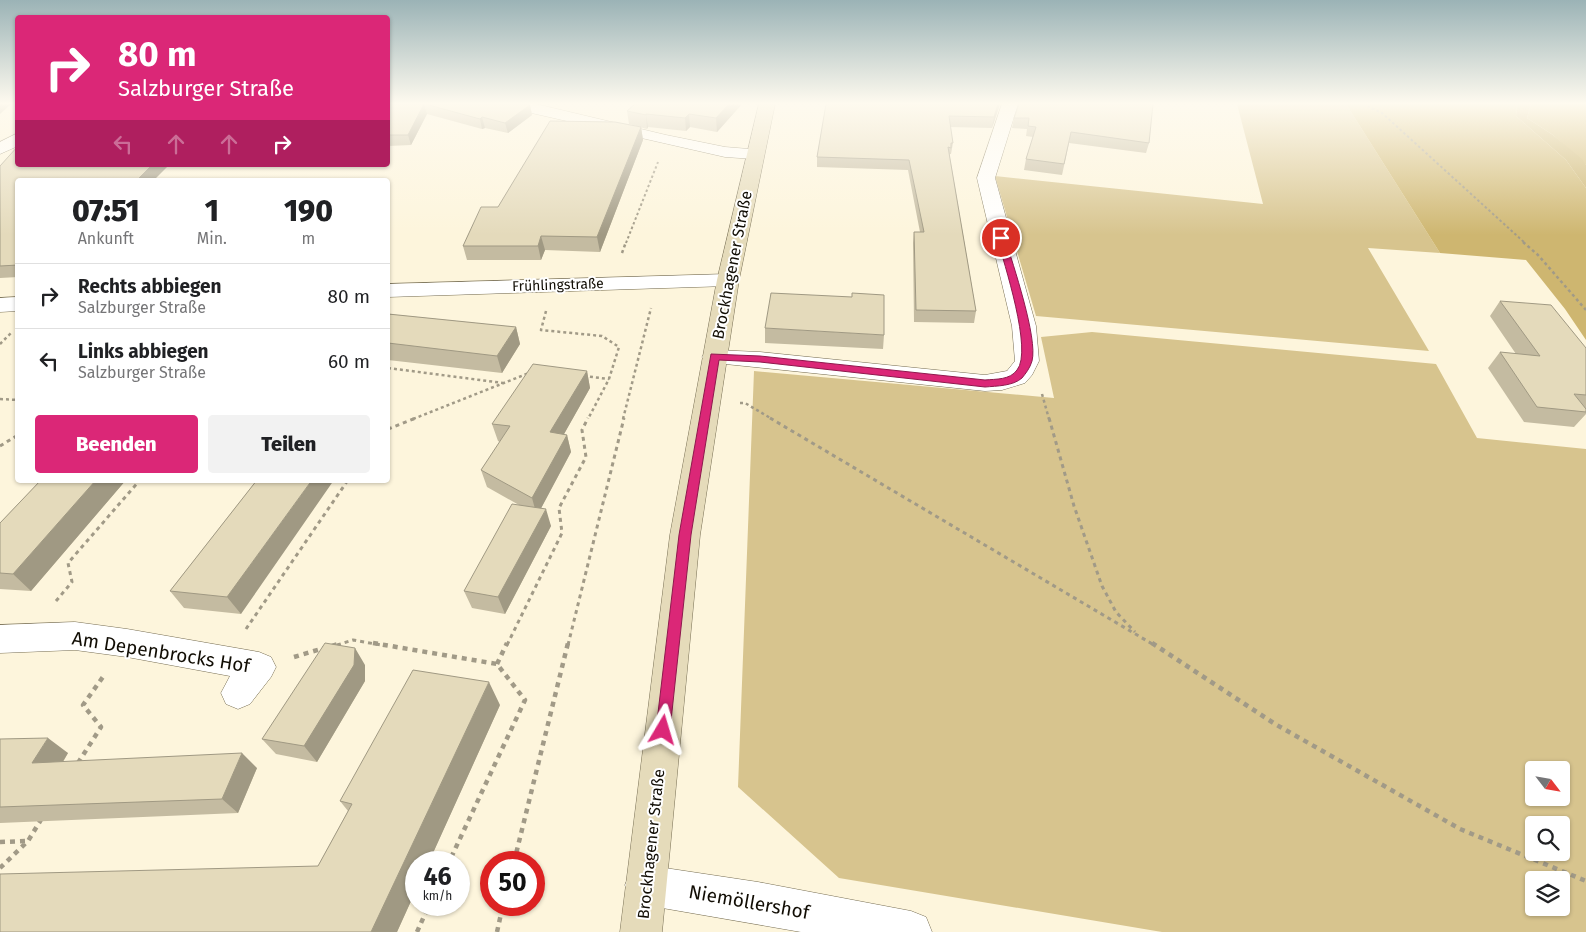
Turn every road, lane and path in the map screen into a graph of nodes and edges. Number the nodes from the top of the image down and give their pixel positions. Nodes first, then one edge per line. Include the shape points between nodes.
1 (663, 147) edge
2 (703, 147) edge
3 (757, 147) edge
4 (996, 147) edge
5 (1420, 147) edge
6 (755, 154) junction
7 (622, 253) dead end
8 (728, 280) junction
9 (657, 281) junction
10 (552, 285) junction
11 (390, 291) edge
12 (15, 304) edge
13 (0, 305) edge
14 (1586, 310) edge
15 (15, 329) edge
16 (0, 344) edge
17 (714, 357) junction
18 (390, 368) edge
19 (536, 370) edge
20 (582, 376) edge
21 (1016, 377) junction
22 (609, 379) junction
23 (504, 383) junction
24 (0, 398) edge
25 (15, 400) edge
26 (732, 402) dead end
27 (390, 428) edge
28 (15, 437) edge
29 (0, 446) edge
30 (137, 483) edge
31 (346, 483) edge
32 (1139, 636) junction
33 (12, 638) edge
34 (126, 643) junction
35 (225, 660) junction
36 (497, 664) junction
37 (259, 667) junction
38 (238, 692) dead end
39 (75, 767) edge
40 (44, 816) edge
41 (28, 840) junction
42 (0, 842) edge
43 (454, 851) edge
44 (517, 851) edge
45 (0, 868) edge
46 (1586, 880) edge
47 (646, 885) junction
48 (424, 916) edge
49 (501, 916) edge
50 (417, 932) edge
51 (497, 932) edge
52 (641, 932) edge
53 (910, 932) edge

1 - 7 path
2 - 6 street
3 - 6 main road, Brockhagener Straße
4 - 21 street via 986,178 1024,326 1027,361
5 - 14 path via 1538,255
6 - 8 main road, Brockhagener Straße
8 - 9 street, Frühlingstraße
8 - 17 main road, Brockhagener Straße
9 - 10 street, Frühlingstraße
9 - 44 path
10 - 11 street, Frühlingstraße
10 - 22 path via 541,330 602,336 619,347
12 - 13 street
15 - 16 path
17 - 21 street via 985,383
17 - 47 main road, Brockhagener Straße via 685,535
18 - 23 path
19 - 23 path
20 - 22 path
21 - 32 path via 1043,395 1074,506 1102,586 1116,612
22 - 36 path via 582,430 586,457 559,508 562,533
23 - 27 path
24 - 25 path
26 - 32 path via 746,403
28 - 29 path
30 - 33 path via 68,563 72,582
31 - 35 path
32 - 46 path via 1275,724 1460,829
33 - 34 street, Am Depenbrocks Hof via 75,636
34 - 35 street, Am Depenbrocks Hof
34 - 39 path via 83,705 101,727
35 - 37 street, Am Depenbrocks Hof
36 - 37 path via 353,640
36 - 43 path via 525,700
37 - 38 street, Am Depenbrocks Hof
40 - 41 path
41 - 42 path
41 - 45 path
47 - 52 main road, Brockhagener Straße
47 - 53 street, Niemöllershof
48 - 50 path
49 - 51 path

